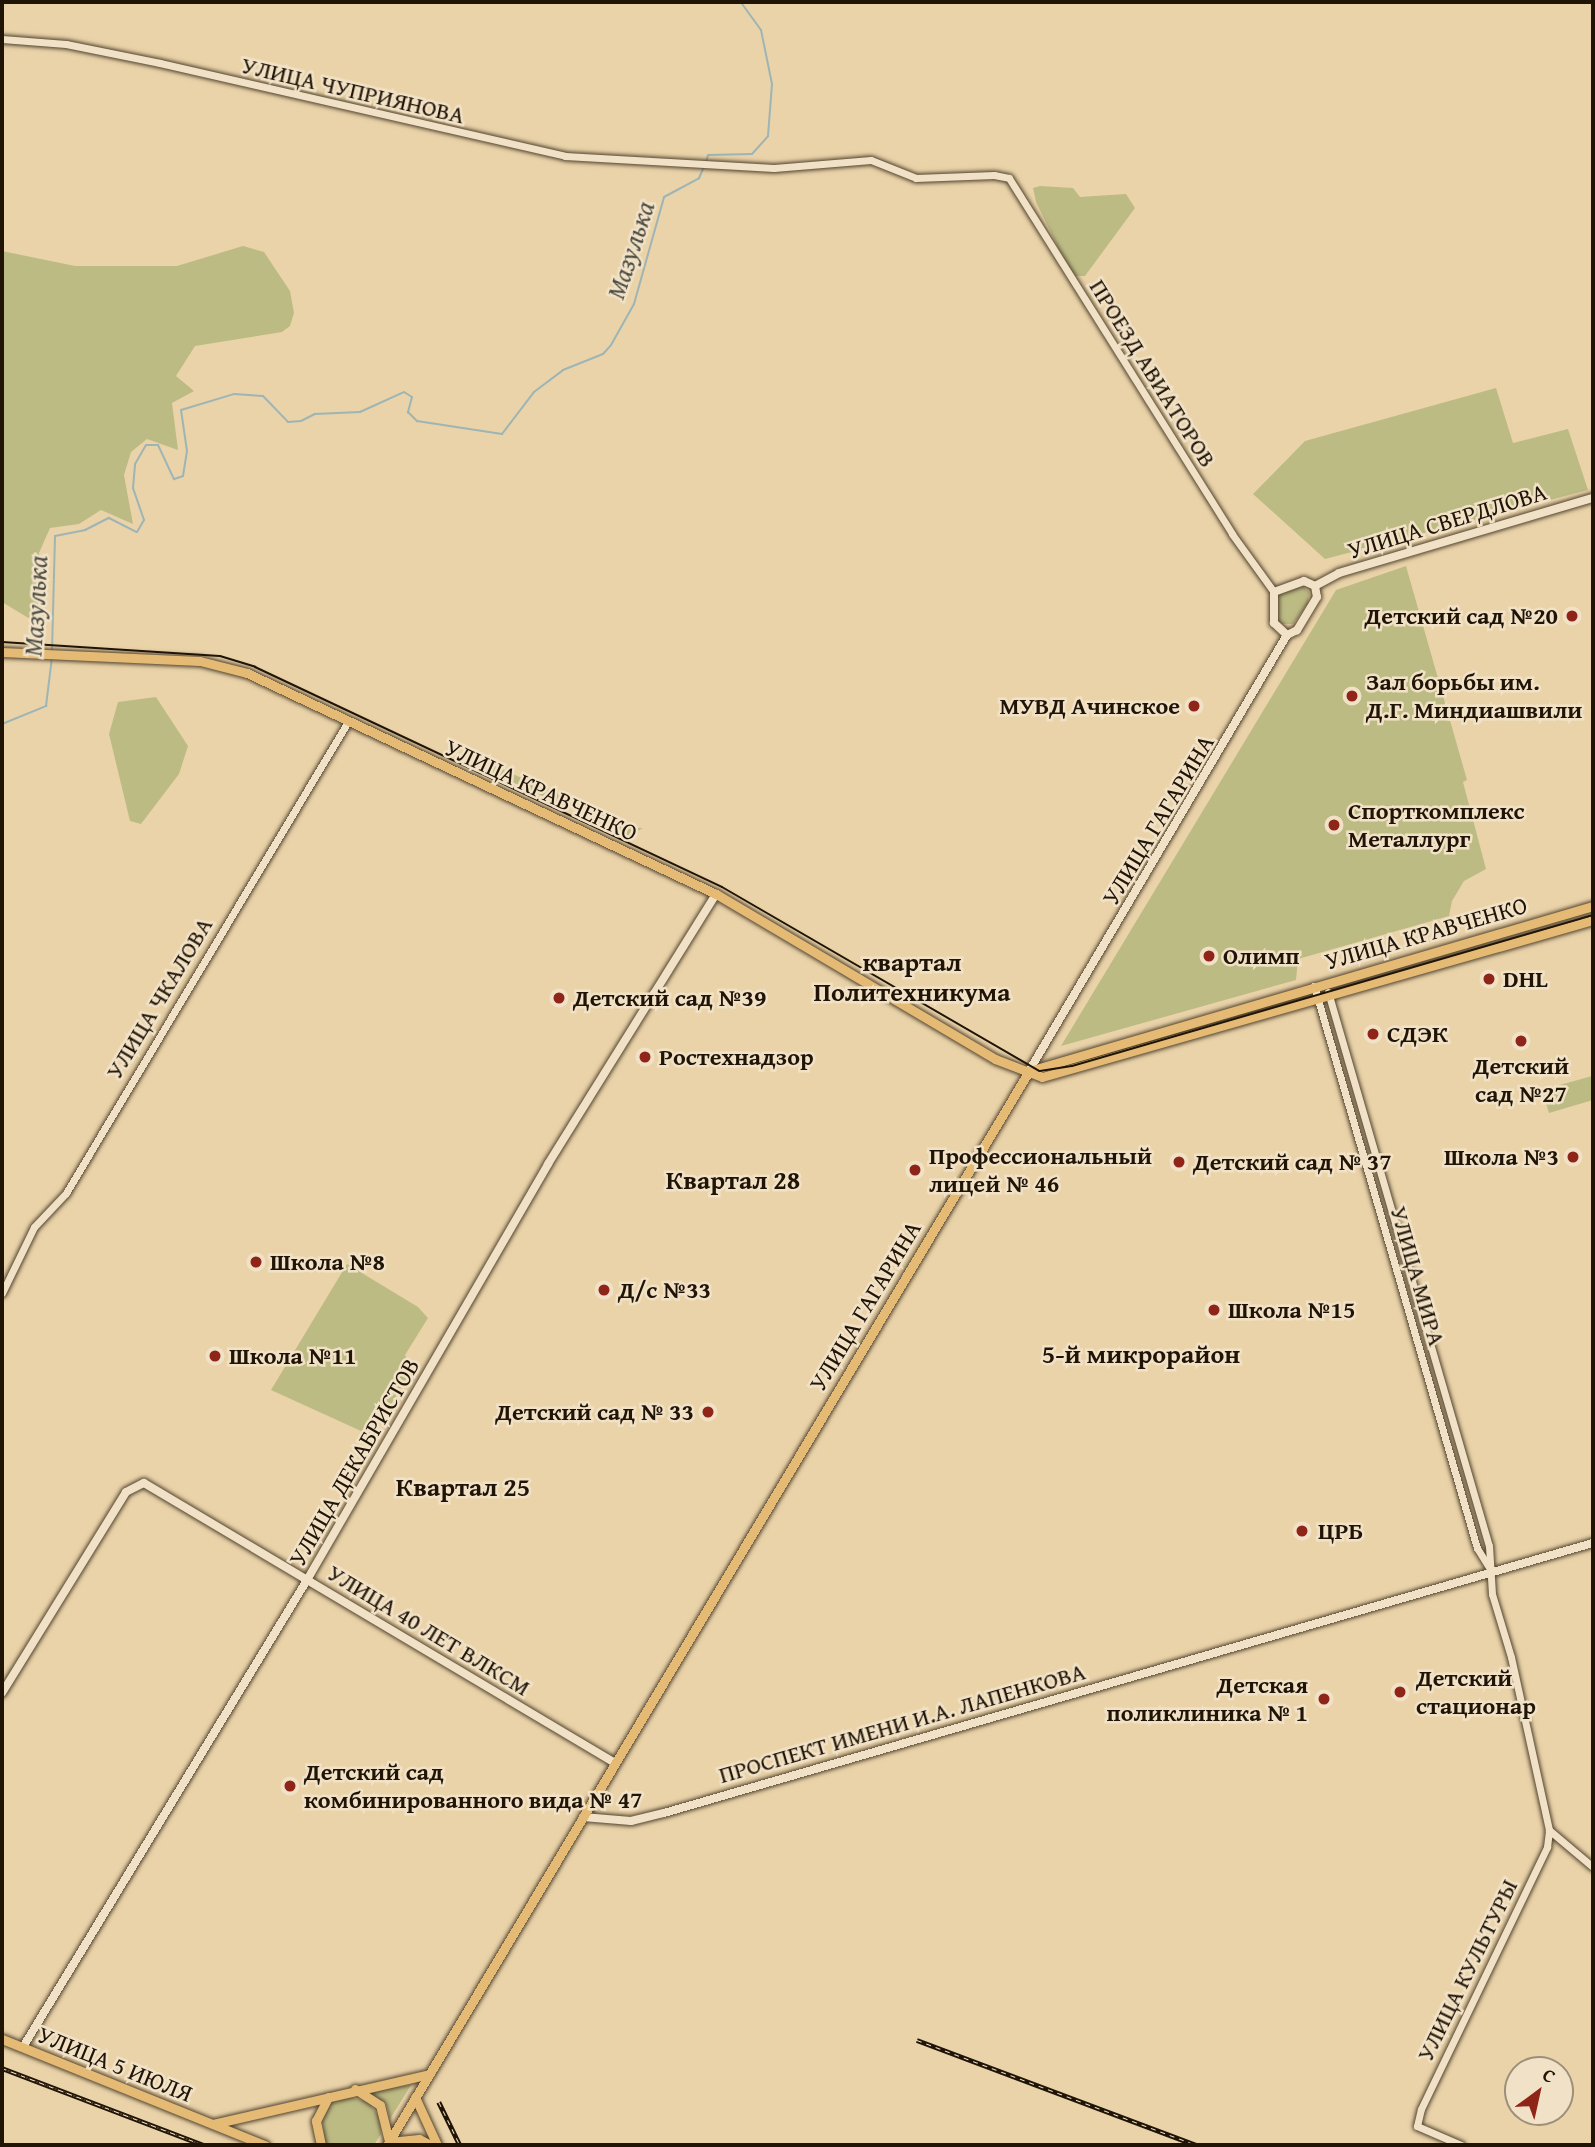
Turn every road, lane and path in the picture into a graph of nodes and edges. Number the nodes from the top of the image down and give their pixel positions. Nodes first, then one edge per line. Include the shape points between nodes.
1 (2, 39) edge
2 (1002, 176) joint
3 (1593, 498) edge
4 (1315, 586) junction
5 (1274, 592) junction
6 (1287, 635) junction
7 (2, 652) edge
8 (349, 720) junction
9 (716, 894) junction
10 (1593, 906) edge
11 (1593, 920) edge
12 (1324, 982) junction
13 (1314, 986) junction
14 (1328, 995) junction
15 (1318, 999) junction
16 (1029, 1071) junction
17 (1413, 1289) junction
18 (2, 1293) edge
19 (1404, 1294) junction
20 (1451, 1419) junction
21 (1441, 1423) junction
22 (1593, 1543) edge
23 (1494, 1573) junction
24 (307, 1580) junction
25 (2, 1693) edge
26 (615, 1763) junction
27 (583, 1817) junction
28 (1549, 1830) junction
29 (1593, 1867) edge
30 (2, 2039) edge
31 (23, 2047) junction
32 (429, 2074) junction
33 (355, 2089) junction
34 (328, 2097) junction
35 (415, 2097) junction
36 (239, 2121) junction
37 (213, 2124) junction
38 (233, 2132) junction
39 (388, 2144) edge
40 (265, 2145) edge
41 (321, 2145) edge
42 (431, 2145) edge
43 (437, 2145) edge
44 (1461, 2145) edge

1 - 2 street, УЛИЦА ЧУПРИЯНОВА via 66,44 160,63 565,156 775,168 871,160 916,178
2 - 5 street, ПРОЕЗД АВИАТОРОВ via 1015,184 1261,580
3 - 4 main road, УЛИЦА СВЕРДЛОВА via 1339,573
4 - 5 main road via 1304,581
4 - 6 main road, УЛИЦА ГАГАРИНА via 1317,597 1303,623
5 - 6 main road via 1273,622
6 - 16 main road, УЛИЦА ГАГАРИНА
7 - 8 main road, УЛИЦА КРАВЧЕНКО via 222,664
8 - 9 main road, УЛИЦА КРАВЧЕНКО
8 - 18 street, УЛИЦА ЧКАЛОВА via 66,1193 34,1227
9 - 16 main road, УЛИЦА КРАВЧЕНКО via 995,1059
9 - 24 main road, УЛИЦА ДЕКАБРИСТОВ via 548,1164
10 - 12 main road, УЛИЦА КРАВЧЕНКО
11 - 14 main road, УЛИЦА КРАВЧЕНКО
12 - 13 main road, УЛИЦА КРАВЧЕНКО
12 - 14 street, УЛИЦА МИРА
13 - 15 street, УЛИЦА МИРА
13 - 16 main road, УЛИЦА КРАВЧЕНКО
14 - 15 main road, УЛИЦА КРАВЧЕНКО
14 - 17 street, УЛИЦА МИРА
15 - 16 main road, УЛИЦА КРАВЧЕНКО via 1054,1076
15 - 19 street, УЛИЦА МИРА
16 - 26 main road, УЛИЦА ГАГАРИНА
17 - 19 street
17 - 20 street, УЛИЦА МИРА
19 - 21 street, УЛИЦА МИРА
20 - 21 street
20 - 23 street, УЛИЦА МИРА
21 - 23 street, УЛИЦА МИРА via 1477,1548
22 - 23 main road, ПРОСПЕКТ ИМЕНИ И.А. ЛАПЕНКОВА
23 - 27 main road, ПРОСПЕКТ ИМЕНИ И.А. ЛАПЕНКОВА via 664,1813 631,1821
23 - 28 street, УЛИЦА МИРА via 1492,1594 1511,1657
24 - 25 main road, УЛИЦА 40 ЛЕТ ВЛКСМ via 144,1483 126,1492
24 - 26 main road, УЛИЦА 40 ЛЕТ ВЛКСМ
24 - 31 main road, УЛИЦА ДЕКАБРИСТОВ
26 - 27 main road, УЛИЦА ГАГАРИНА
27 - 32 main road, УЛИЦА ГАГАРИНА
28 - 29 street
28 - 44 street, УЛИЦА КУЛЬТУРЫ via 1547,1847 1439,2070 1417,2126
30 - 31 main road, УЛИЦА 5 ИЮЛЯ
31 - 37 main road, УЛИЦА 5 ИЮЛЯ
32 - 33 main road
32 - 35 main road, УЛИЦА ГАГАРИНА
33 - 34 main road
33 - 39 main road via 373,2098 385,2113
34 - 36 main road
34 - 41 main road via 316,2121
35 - 39 main road, УЛИЦА ГАГАРИНА
35 - 43 main road
36 - 37 main road
36 - 38 main road
37 - 38 main road, УЛИЦА 5 ИЮЛЯ
38 - 40 main road
39 - 42 main road via 419,2139

